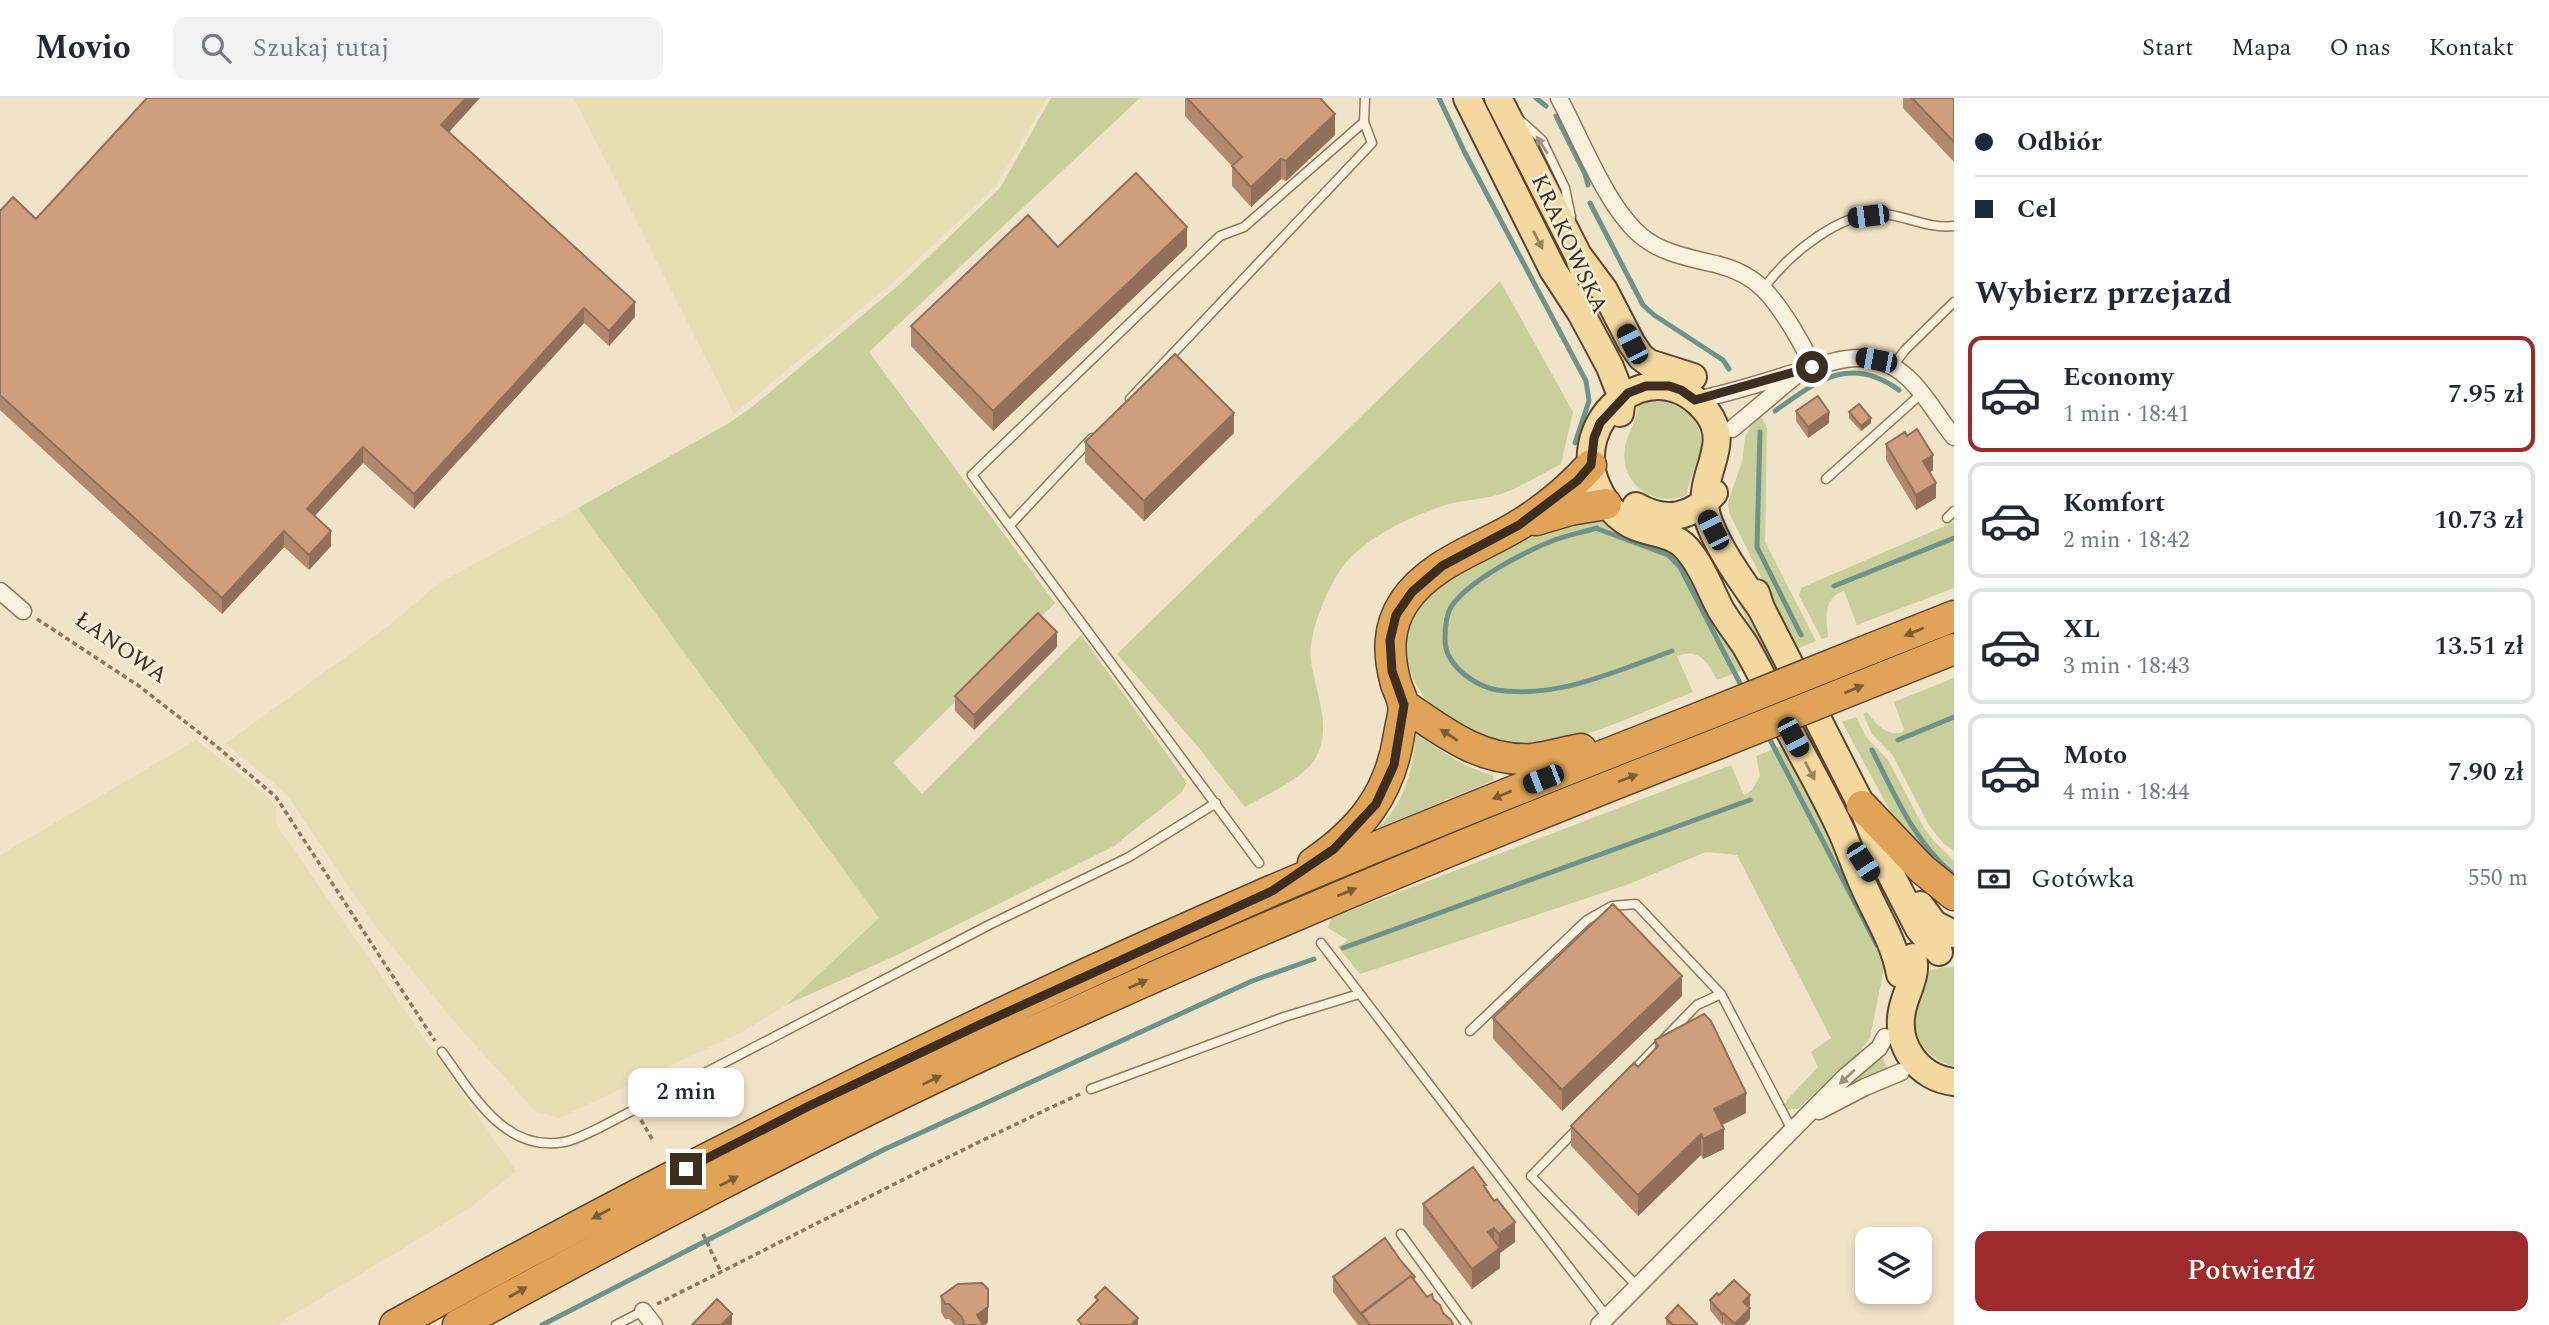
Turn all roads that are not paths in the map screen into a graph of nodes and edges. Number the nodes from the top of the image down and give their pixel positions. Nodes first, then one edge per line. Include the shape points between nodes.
1 (1365, 98) edge
2 (1467, 98) edge
3 (1559, 98) edge
4 (1499, 99) edge
5 (1364, 122) junction
6 (1954, 227) edge
7 (1578, 255) junction
8 (1764, 288) junction
9 (1954, 302) edge
10 (1892, 367) junction
11 (1806, 369) junction
12 (1646, 386) junction
13 (1921, 394) junction
14 (1705, 398) junction
15 (1124, 404) edge
16 (1615, 405) junction
17 (1732, 429) junction
18 (1096, 435) edge
19 (1954, 437) edge
20 (1591, 465) junction
21 (1826, 479) dead end
22 (1712, 496) junction
23 (1617, 502) junction
24 (1954, 511) edge
25 (1675, 516) junction
26 (1947, 518) dead end
27 (1010, 525) junction
28 (1519, 525) junction
29 (0, 591) edge
30 (23, 611) road end
31 (1954, 616) edge
32 (1745, 646) junction
33 (1954, 649) edge
34 (1404, 705) junction
35 (1657, 734) junction
36 (1216, 803) junction
37 (1867, 814) junction
38 (1259, 863) dead end
39 (1272, 891) junction
40 (1954, 895) edge
41 (1321, 943) dead end
42 (1949, 946) edge
43 (1908, 968) junction
44 (1359, 994) junction
45 (1721, 994) junction
46 (1470, 1031) dead end
47 (1885, 1037) junction
48 (442, 1052) road end
49 (1911, 1070) junction
50 (1623, 1081) edge
51 (1954, 1082) edge
52 (1091, 1089) road end
53 (1954, 1099) edge
54 (1808, 1117) junction
55 (1587, 1119) edge
56 (1793, 1132) junction
57 (1401, 1234) dead end
58 (1637, 1286) junction
59 (643, 1311) joint
60 (1603, 1321) edge
61 (395, 1325) edge
62 (458, 1325) edge
63 (616, 1325) edge
64 (654, 1325) edge
65 (1467, 1325) edge

1 - 5 lane
2 -> 16 main road, KRAKOWSKA via 1553,270 1609,367
3 - 8 street via 1611,199 1639,234 1674,254 1742,273
7 -> 4 main road, KRAKOWSKA
5 - 15 lane via 1372,143
5 - 27 lane via 1244,227 1220,236 972,475
6 - 8 lane via 1884,214 1853,218 1797,252
7 - 12 main road, KRAKOWSKA via 1592,296 1625,358
7 - 14 main road via 1604,290 1641,357 1702,383
8 - 11 street via 1808,354
9 - 10 lane
10 - 11 street via 1860,357
10 - 13 street
11 - 14 street
11 - 17 street
12 - 14 main road via 1674,387
12 - 16 main road
13 - 19 street
13 - 21 lane
14 - 17 main road via 1725,408
14 - 22 main road via 1718,440 1706,481
16 - 20 main road via 1594,438
16 - 23 main road via 1620,416 1607,457
17 - 22 main road via 1732,457
18 - 27 lane
20 - 23 main road via 1596,485
20 - 28 highway
22 - 25 main road via 1687,514
22 - 37 main road via 1707,517 1739,579 1762,608
23 - 25 main road
23 - 28 highway
23 - 32 main road via 1618,515 1635,526 1665,533 1693,555
24 - 26 lane
25 - 32 main road via 1699,541 1733,606
27 - 36 lane
28 - 34 highway via 1431,573 1404,602 1392,627 1390,655
29 - 30 street
31 -> 35 highway, bridge
32 -> 43 main road via 1840,828 1874,880
62 -> 33 highway, bridge via 668,1212 984,1055 1317,905
35 -> 34 highway via 1533,759 1516,758 1468,746
34 - 39 highway via 1394,765 1376,804 1334,849
35 -> 39 highway
36 - 38 lane
36 - 48 lane via 1129,857 566,1142 527,1141 503,1128
37 - 40 highway
37 - 42 main road via 1919,929
39 -> 61 highway via 809,1106
41 - 44 lane
42 - 43 main road
43 - 47 main road via 1887,1001
43 - 49 main road via 1911,985 1900,1028
44 - 52 lane
44 - 60 lane
45 - 46 lane via 1636,904 1612,906 1587,920
45 - 50 lane via 1697,1005
45 - 56 lane
47 - 49 main road via 1892,1057
47 -> 54 street
49 - 51 main road
49 - 53 main road via 1912,1083
49 - 54 street via 1865,1087
54 - 56 street
55 - 58 lane via 1531,1176
56 - 58 street
57 - 65 lane
58 - 60 street
59 - 63 lane
59 - 64 street

